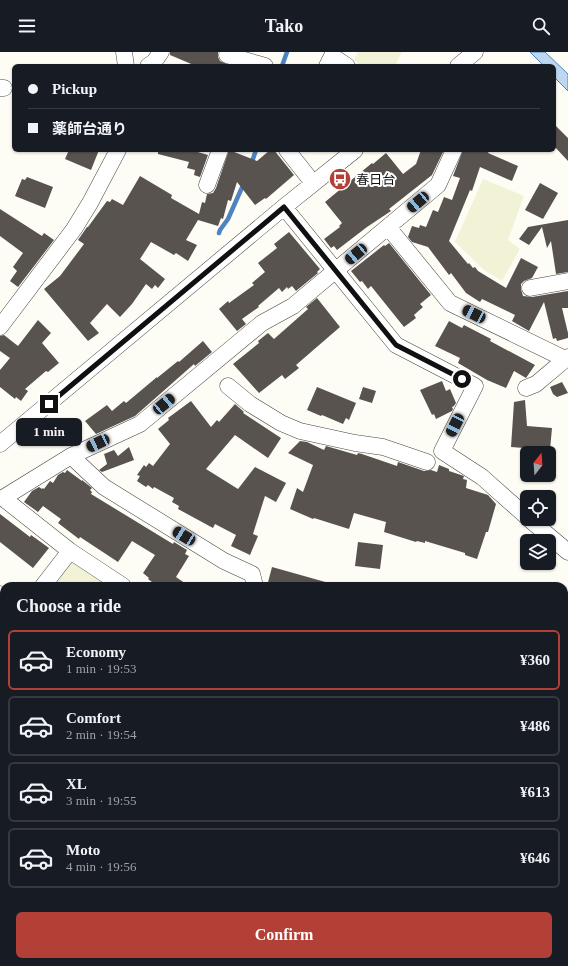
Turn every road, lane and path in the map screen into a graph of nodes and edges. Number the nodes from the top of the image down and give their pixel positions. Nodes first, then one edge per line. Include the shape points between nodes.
1 (124, 52) edge
2 (161, 52) edge
3 (228, 52) edge
4 (475, 52) edge
5 (126, 64) edge
6 (151, 64) edge
7 (258, 64) edge
8 (328, 64) edge
9 (344, 64) edge
10 (460, 64) edge
11 (117, 152) edge
12 (219, 152) edge
13 (289, 152) edge
14 (353, 152) edge
15 (453, 152) edge
16 (314, 183) junction
17 (207, 184) dead end
18 (284, 207) junction
19 (388, 227) junction
20 (334, 271) junction
21 (568, 281) edge
22 (530, 288) dead end
23 (0, 326) edge
24 (567, 358) edge
25 (228, 386) dead end
26 (526, 388) dead end
27 (0, 444) edge
28 (71, 456) junction
29 (426, 462) dead end
30 (520, 511) edge
31 (537, 526) edge
32 (70, 551) junction
33 (568, 552) edge
34 (46, 582) edge
35 (117, 582) edge
36 (254, 582) edge

1 - 5 street
2 - 6 street
3 - 7 street via 227,55
4 - 10 street
8 - 9 street via 332,56
11 - 23 street via 74,229
12 - 17 street
13 - 16 street
14 - 16 street
15 - 19 street via 438,185
16 - 18 street
18 - 20 street
18 - 27 street
19 - 20 street
19 - 24 street via 450,303
20 - 28 street via 293,306 262,323 140,424
20 - 30 street via 396,345 475,386 442,451 482,476
21 - 22 street
24 - 26 street via 536,384
25 - 29 street via 250,404 281,423 354,443 383,447
28 - 32 street via 2,498
28 - 36 street via 104,487 224,561 252,574
31 - 33 street
32 - 34 street
32 - 35 street

